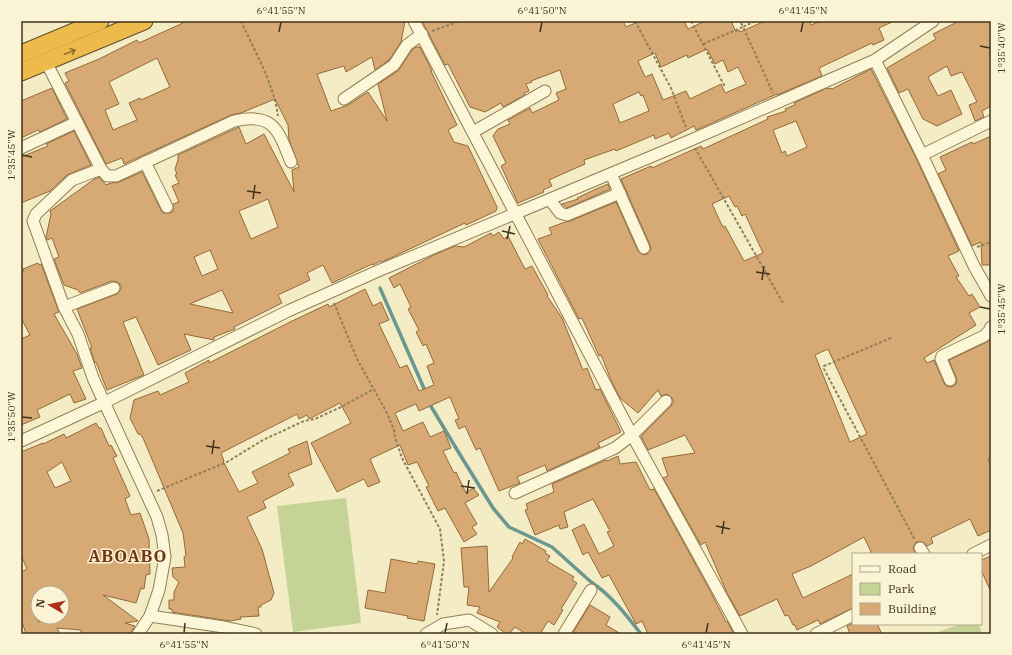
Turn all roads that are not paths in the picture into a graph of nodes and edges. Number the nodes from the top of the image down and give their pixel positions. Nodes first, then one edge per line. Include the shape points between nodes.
1 (100, 21) edge
2 (144, 21) edge
3 (414, 21) edge
4 (933, 21) edge
5 (422, 34) junction
6 (21, 54) edge
7 (875, 60) junction
8 (46, 62) junction
9 (21, 72) edge
10 (545, 91) dead end
11 (344, 99) dead end
12 (991, 121) edge
13 (77, 122) junction
14 (473, 132) junction
15 (21, 148) edge
16 (922, 155) junction
17 (145, 162) junction
18 (291, 162) dead end
19 (101, 169) junction
20 (611, 174) junction
21 (620, 193) junction
22 (550, 200) junction
23 (167, 207) dead end
24 (516, 214) junction
25 (644, 248) dead end
26 (114, 288) dead end
27 (991, 296) edge
28 (64, 307) junction
29 (991, 327) edge
30 (950, 380) dead end
31 (666, 401) dead end
32 (103, 403) junction
33 (632, 435) junction
34 (21, 441) edge
35 (515, 493) dead end
36 (991, 545) edge
37 (975, 553) edge
38 (591, 590) dead end
39 (150, 616) junction
40 (852, 616) edge
41 (431, 631) edge
42 (138, 634) edge
43 (256, 634) edge
44 (492, 634) edge
45 (564, 634) edge
46 (742, 634) edge
47 (816, 634) edge

1 - 6 highway
8 -> 2 highway
3 - 5 street
4 - 7 street
5 - 11 street via 407,45 394,65
5 - 14 street
7 - 16 street
7 - 20 street
8 - 9 highway
8 - 13 street
10 - 14 street
12 - 16 street
13 - 15 street
13 - 19 street
14 - 24 street
16 - 27 street
17 - 18 street via 234,121 247,118 268,122 279,133
17 - 19 street via 116,176 107,176
17 - 23 street
19 - 28 street via 72,180 36,214 33,221
20 - 21 street
20 - 22 street
21 - 22 street via 567,215 560,212
21 - 25 street
22 - 24 street
24 - 32 street via 330,292
24 - 33 street
26 - 28 street
28 - 32 street via 78,334
29 - 30 street via 984,336 942,356
31 - 33 street
32 - 34 street
32 - 39 street via 157,517 162,535 165,557 159,590
33 - 35 street via 615,448
33 - 46 street
36 - 37 street
38 - 45 street
39 - 42 street
39 - 43 street
40 - 47 street
41 - 44 street via 443,624 469,620

